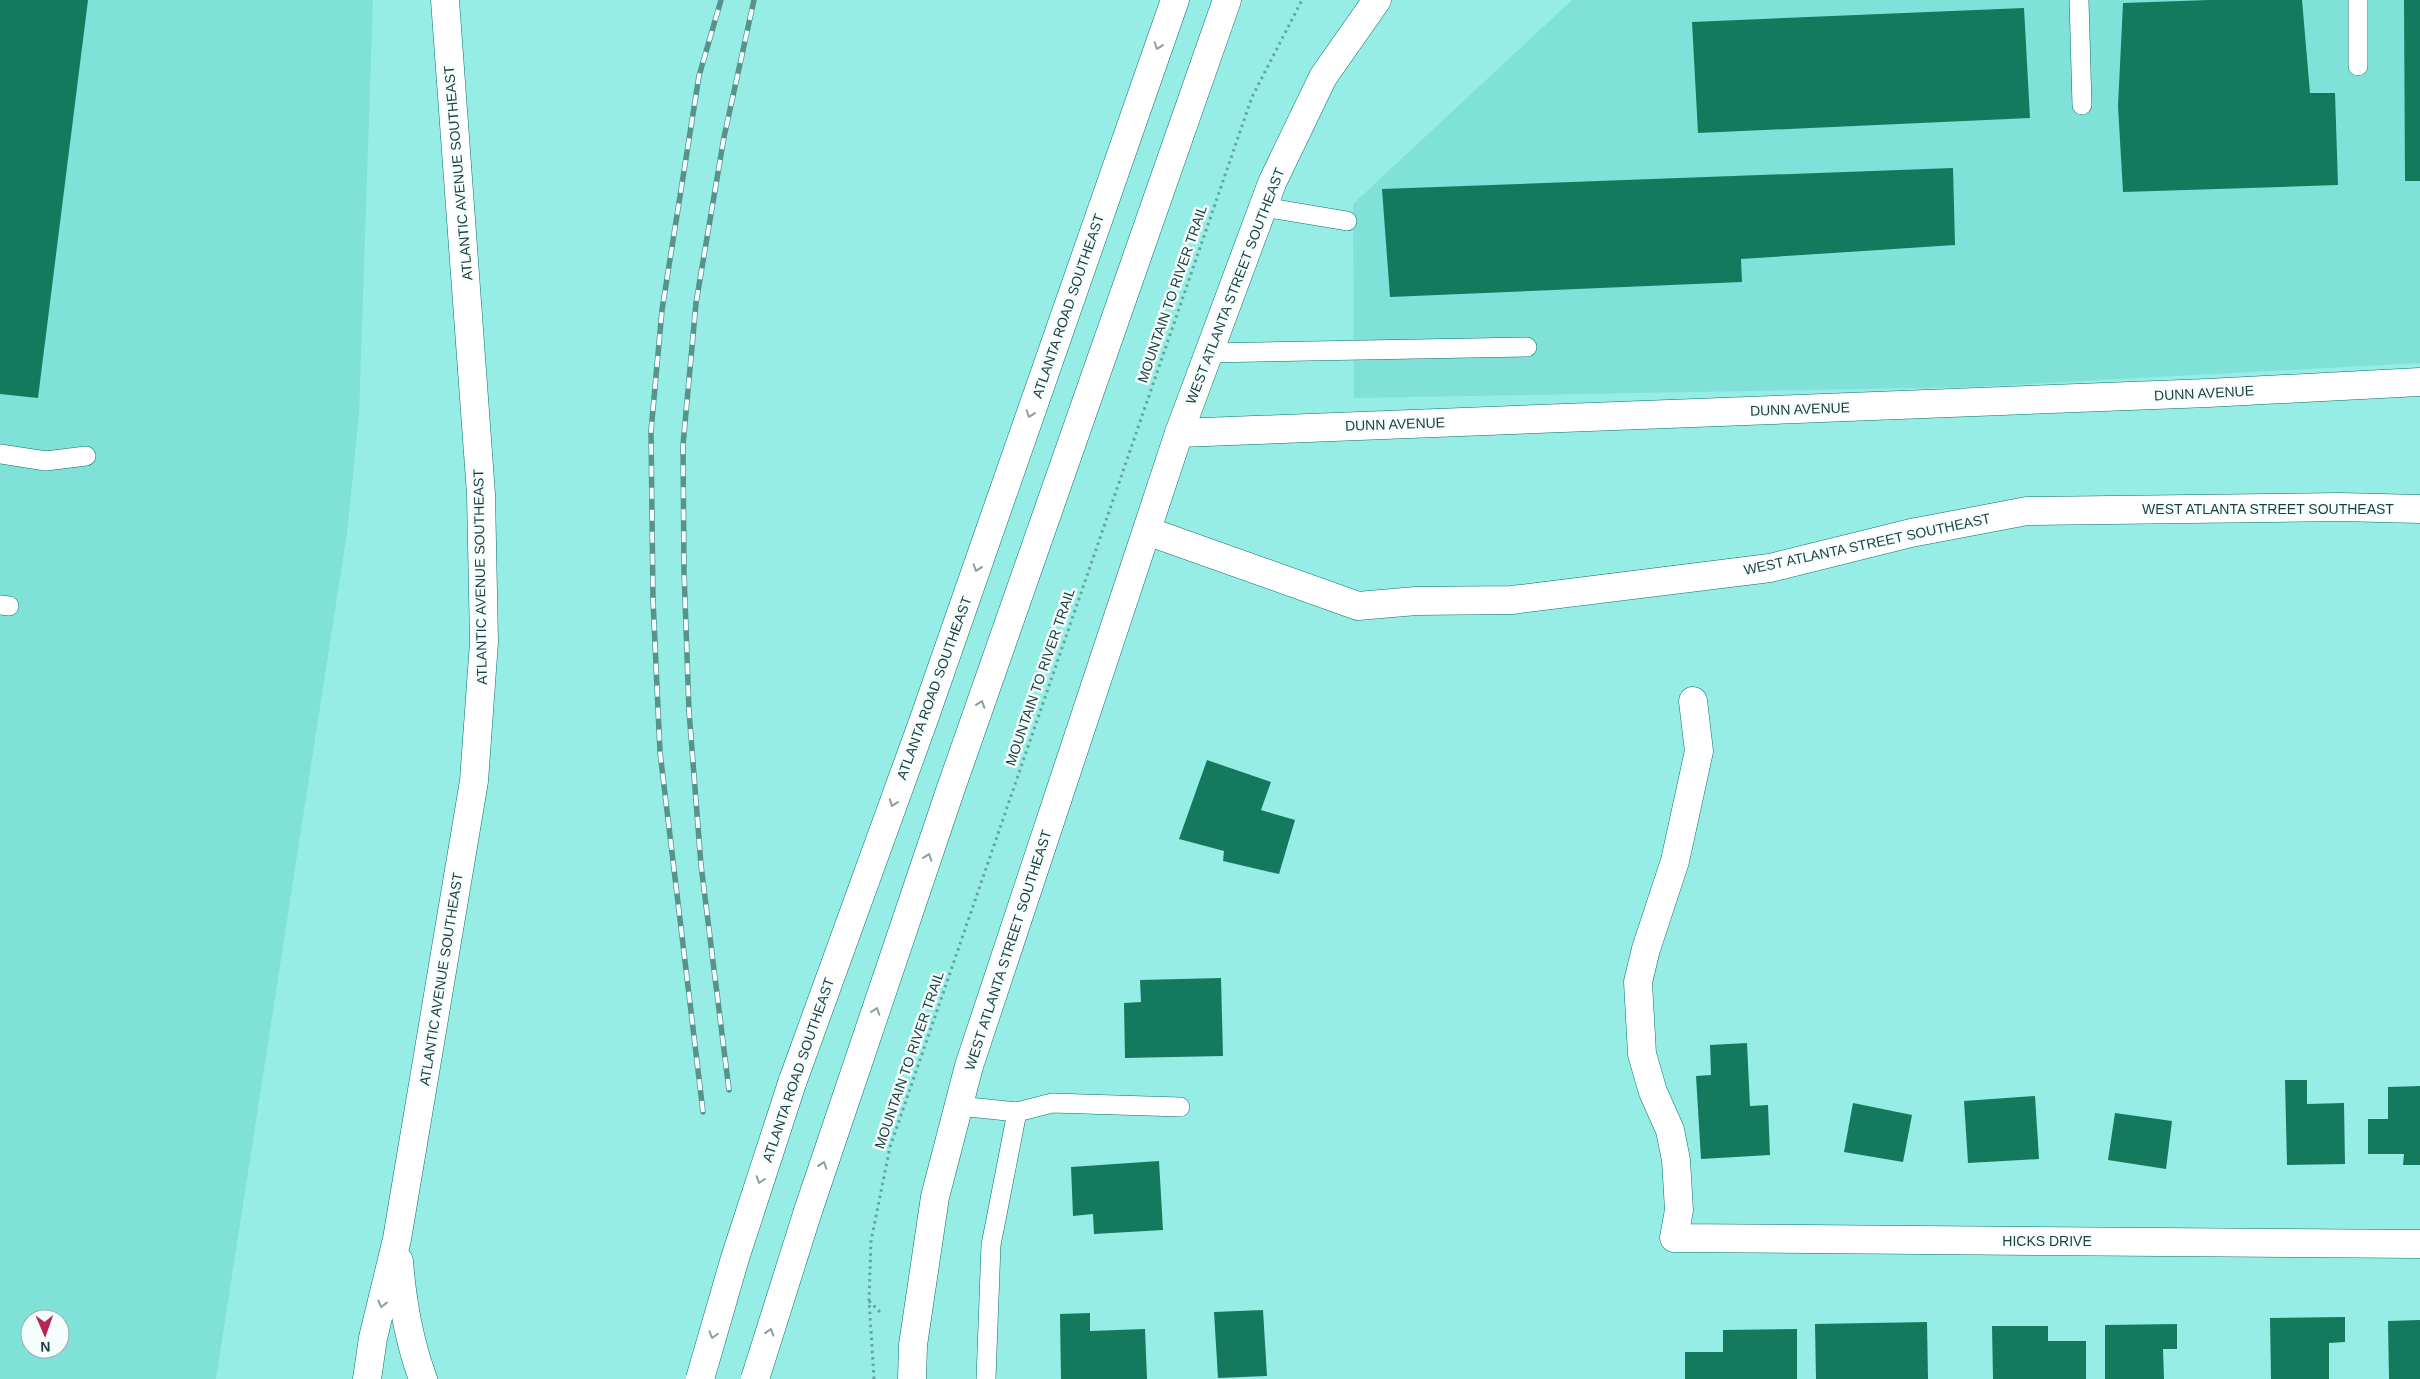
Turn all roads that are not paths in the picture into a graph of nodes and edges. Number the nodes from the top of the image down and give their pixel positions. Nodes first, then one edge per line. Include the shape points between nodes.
1 (445, 0) edge
2 (1175, 0) edge
3 (1227, 0) edge
4 (1377, 0) edge
5 (2079, 0) edge
6 (2358, 0) edge
7 (2358, 66) dead end
8 (2082, 105) dead end
9 (1263, 207) junction
10 (1347, 221) dead end
11 (1527, 347) dead end
12 (1209, 353) junction
13 (2420, 382) edge
14 (1179, 433) junction
15 (0, 454) edge
16 (86, 456) dead end
17 (2420, 509) edge
18 (1147, 531) junction
19 (1693, 701) dead end
20 (958, 1106) junction
21 (1180, 1108) dead end
22 (1016, 1112) junction
23 (397, 1239) junction
24 (2420, 1244) edge
25 (367, 1379) edge
26 (422, 1379) edge
27 (700, 1379) edge
28 (755, 1379) edge
29 (912, 1379) edge
30 (986, 1379) edge

1 - 23 street, ATLANTIC AVENUE SOUTHEAST via 481,494 484,642 474,780
2 -> 27 street, ATLANTA ROAD SOUTHEAST, bridge via 927,710 792,1083
28 -> 3 street, bridge via 808,1211 950,791
4 - 9 street, WEST ATLANTA STREET SOUTHEAST via 1323,77
5 - 8 lane
6 - 7 lane
9 - 10 lane
9 - 12 street, WEST ATLANTA STREET SOUTHEAST
11 - 12 lane
12 - 14 street, WEST ATLANTA STREET SOUTHEAST
13 - 14 street, DUNN AVENUE
14 - 18 street, WEST ATLANTA STREET SOUTHEAST
15 - 16 lane via 46,461
17 - 18 street, WEST ATLANTA STREET SOUTHEAST via 2028,511 1911,533 1770,568 1512,600 1416,601 1358,606
18 - 20 street, WEST ATLANTA STREET SOUTHEAST
19 - 24 street, HICKS DRIVE via 1699,751 1675,860 1638,982 1642,1054 1653,1092 1670,1130 1676,1160 1679,1210 1674,1238
20 - 22 lane
20 - 29 street, WEST ATLANTA STREET SOUTHEAST via 935,1197 913,1345
21 - 22 lane via 1052,1102
22 - 30 lane via 992,1245
23 -> 25 street, ATLANTIC AVENUE SOUTHEAST via 373,1338
23 - 26 street, ATLANTIC AVENUE SOUTHEAST via 406,1316

